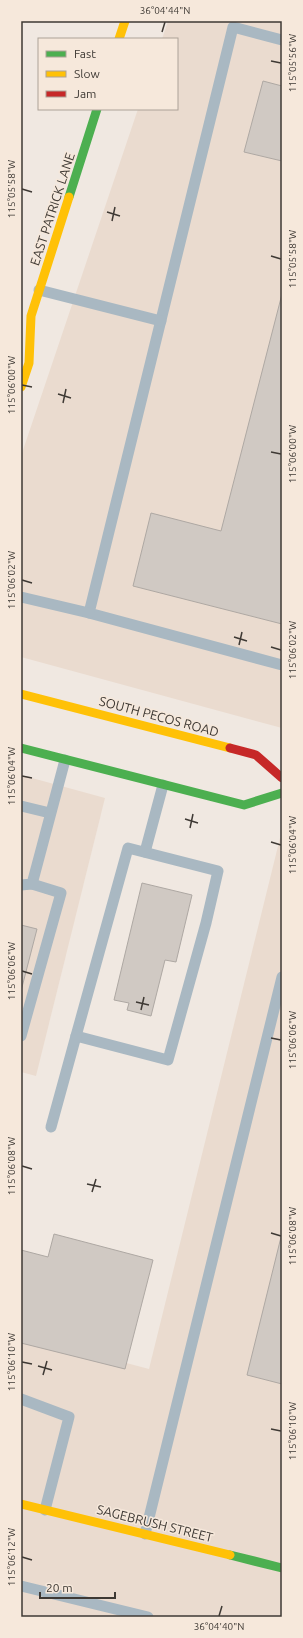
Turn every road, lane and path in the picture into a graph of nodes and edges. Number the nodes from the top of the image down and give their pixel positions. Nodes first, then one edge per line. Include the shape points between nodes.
1 (125, 21) edge
2 (234, 24) edge
3 (119, 38) edge
4 (282, 40) edge
5 (97, 110) edge
6 (39, 290) junction
7 (26, 315) edge
8 (161, 321) junction
9 (21, 327) edge
10 (21, 387) edge
11 (21, 597) edge
12 (89, 613) junction
13 (282, 665) edge
14 (21, 694) edge
15 (21, 748) edge
16 (65, 760) junction
17 (282, 778) edge
18 (163, 784) junction
19 (282, 793) edge
20 (21, 806) edge
21 (50, 813) junction
22 (145, 852) junction
23 (26, 885) edge
24 (282, 977) edge
25 (21, 1036) edge
26 (76, 1036) junction
27 (51, 1127) dead end
28 (21, 1399) edge
29 (21, 1504) edge
30 (45, 1510) junction
31 (145, 1534) junction
32 (282, 1568) edge
33 (21, 1586) edge
34 (148, 1617) edge

1 - 3 main road
2 - 4 lane
2 - 8 lane
5 - 6 main road, EAST PATRICK LANE
6 - 7 main road, EAST PATRICK LANE
6 - 8 lane
7 - 9 main road, EAST PATRICK LANE
7 - 10 main road, EAST PATRICK LANE via 29,363
8 - 12 lane
11 - 12 lane
12 - 13 lane
14 - 17 main road, SOUTH PECOS ROAD via 256,755
15 - 16 main road
16 - 18 main road
16 - 21 lane
18 - 19 main road via 244,805
18 - 22 lane
20 - 21 lane
21 - 23 lane
22 - 26 lane via 128,848
22 - 26 lane via 218,871 168,1060
23 - 25 lane via 61,892
24 - 31 lane
26 - 27 lane
28 - 30 lane via 69,1417
29 - 30 main road, SAGEBRUSH STREET
30 - 31 main road, SAGEBRUSH STREET
31 - 32 main road, SAGEBRUSH STREET
33 - 34 lane

